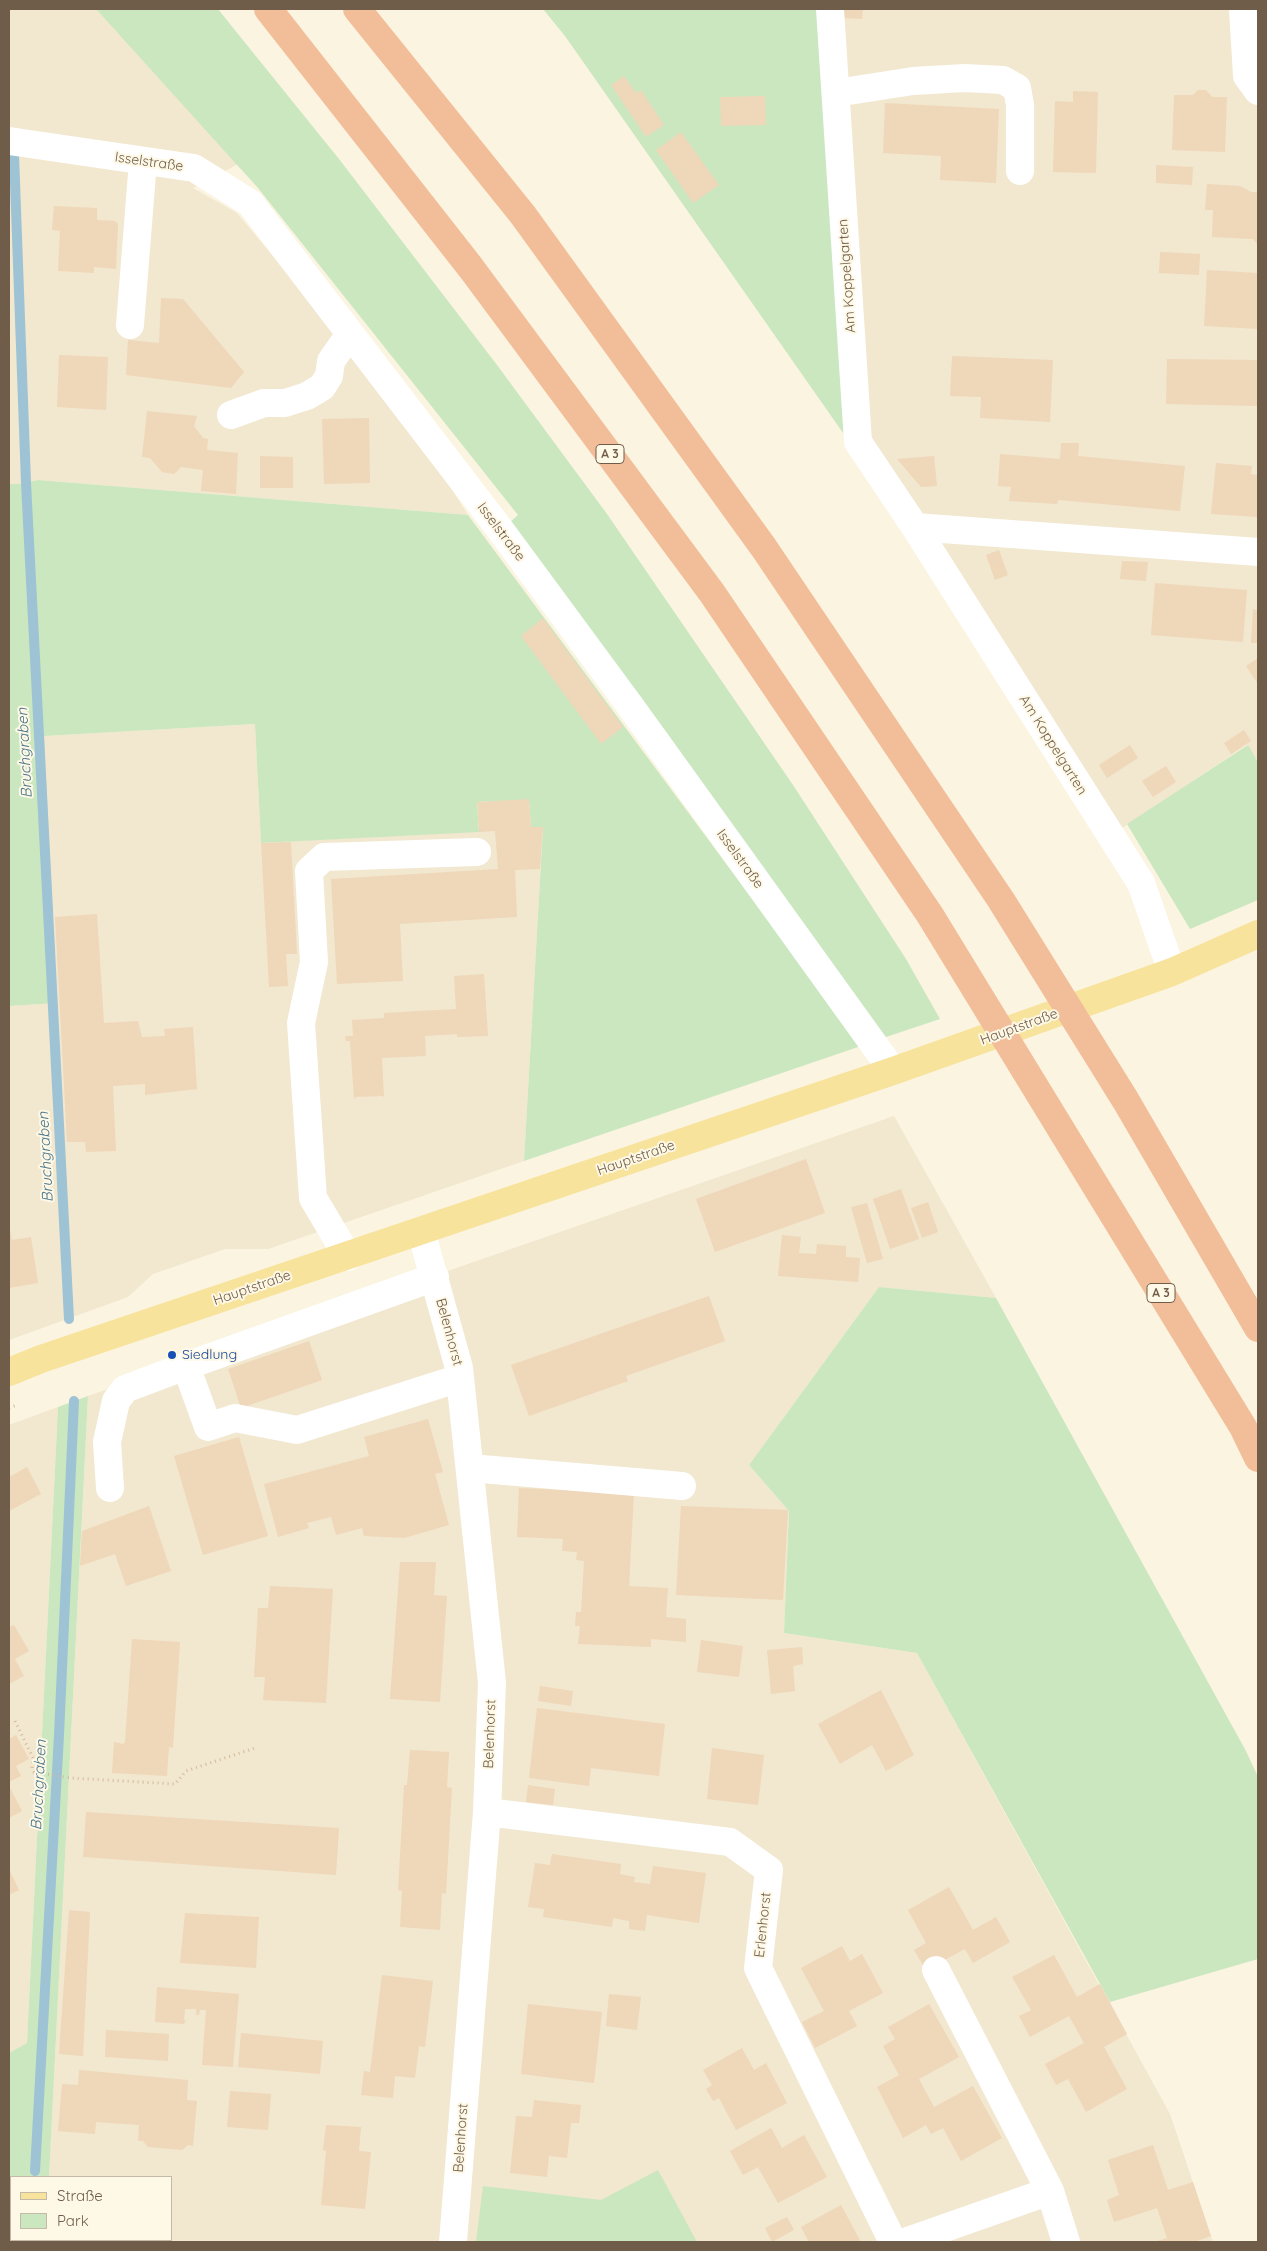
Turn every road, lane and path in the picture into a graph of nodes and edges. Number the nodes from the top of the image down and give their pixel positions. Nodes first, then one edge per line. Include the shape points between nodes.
1 (268, 9) edge
2 (356, 9) edge
3 (830, 9) edge
4 (1248, 10) edge
5 (1258, 92) edge
6 (836, 93) junction
7 (9, 141) edge
8 (143, 161) junction
9 (1020, 171) dead end
10 (130, 325) dead end
11 (350, 334) junction
12 (231, 415) dead end
13 (915, 527) junction
14 (1258, 552) edge
15 (477, 852) dead end
16 (1258, 934) edge
17 (1172, 972) junction
18 (893, 1072) junction
19 (421, 1231) junction
20 (348, 1257) junction
21 (434, 1277) junction
22 (1258, 1328) edge
23 (186, 1366) junction
24 (9, 1372) edge
25 (460, 1378) junction
26 (1258, 1458) edge
27 (470, 1468) junction
28 (682, 1486) dead end
29 (110, 1488) dead end
30 (15, 1721) dead end
31 (255, 1748) dead end
32 (487, 1812) junction
33 (936, 1970) dead end
34 (1050, 2191) junction
35 (453, 2242) edge
36 (894, 2242) edge
37 (905, 2242) edge
38 (1066, 2242) edge

1 - 26 highway, A 3 via 471,268 712,593 930,915 1062,1128
2 - 22 highway via 523,214 764,548 1002,900 1126,1101
3 - 6 street, Am Koppelgarten
4 - 5 street via 1246,76
6 - 9 street via 913,81 1003,80 1017,88
6 - 13 street, Am Koppelgarten via 858,442
7 - 8 street, Isselstraße
8 - 10 street
8 - 11 street, Isselstraße via 194,168 250,203
11 - 12 street via 331,361 329,376 322,387 285,403 264,403
11 - 18 street, Isselstraße via 631,707
13 - 14 street
13 - 17 street, Am Koppelgarten via 1141,883
15 - 20 street via 324,857 308,872 314,962 301,1023 313,1198
16 - 17 main road, Hauptstraße
17 - 18 main road, Hauptstraße
18 - 19 main road, Hauptstraße
19 - 20 main road, Hauptstraße
19 - 21 street, Belenhorst
20 - 24 main road, Hauptstraße
21 - 23 street
21 - 25 street, Belenhorst
23 - 25 street via 208,1427 235,1418 297,1430
23 - 29 street via 125,1389 116,1401 107,1442
25 - 27 street, Belenhorst
27 - 28 street
27 - 32 street, Belenhorst via 492,1683
30 - 31 path via 33,1758 34,1772 72,1778 174,1784 186,1771
32 - 35 street, Belenhorst
32 - 36 street, Erlenhorst via 730,1842 769,1870 758,1968
33 - 34 street
34 - 37 street
34 - 38 street

